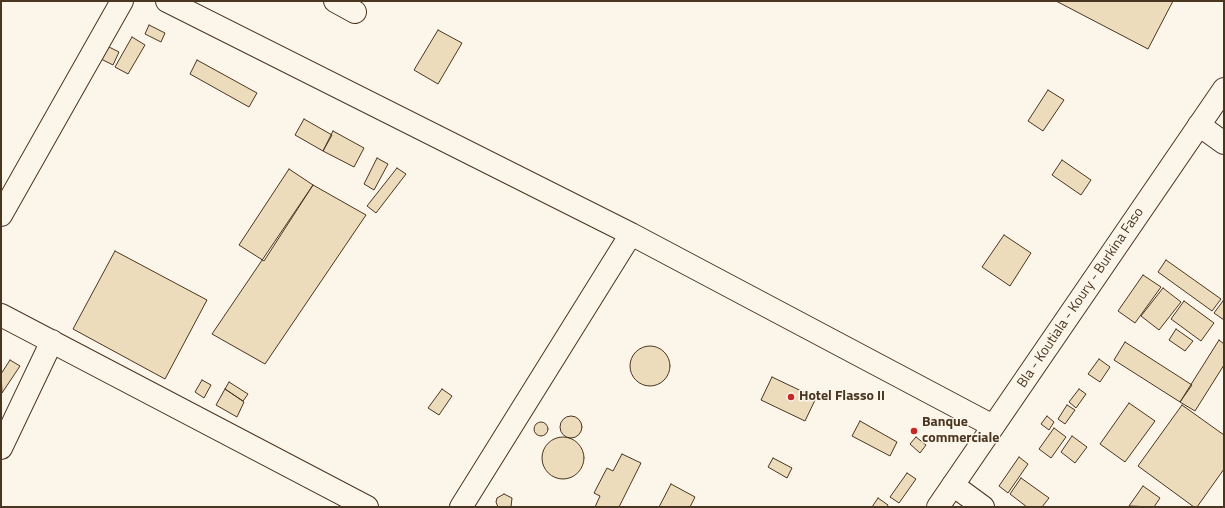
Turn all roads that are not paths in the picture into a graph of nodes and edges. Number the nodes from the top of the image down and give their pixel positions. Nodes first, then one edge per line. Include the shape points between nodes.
1 (122, 1) edge
2 (167, 1) edge
3 (335, 1) edge
4 (355, 12) dead end
5 (1224, 89) edge
6 (1199, 125) junction
7 (1224, 143) edge
8 (1, 214) edge
9 (631, 234) junction
10 (1, 315) edge
11 (52, 341) junction
12 (993, 426) junction
13 (1, 448) edge
14 (952, 485) junction
15 (367, 507) edge
16 (461, 507) edge
17 (938, 507) edge
18 (983, 507) edge

1 - 8 street
2 - 9 street
3 - 4 street
5 - 6 street, Bla - Koutiala - Koury - Burkina Faso
6 - 7 street
6 - 12 street, Bla - Koutiala - Koury - Burkina Faso
9 - 12 street
9 - 16 street
10 - 11 street
11 - 13 street
11 - 15 street
12 - 14 street, Bla - Koutiala - Koury - Burkina Faso
14 - 17 street, Bla - Koutiala - Koury - Burkina Faso
14 - 18 street

